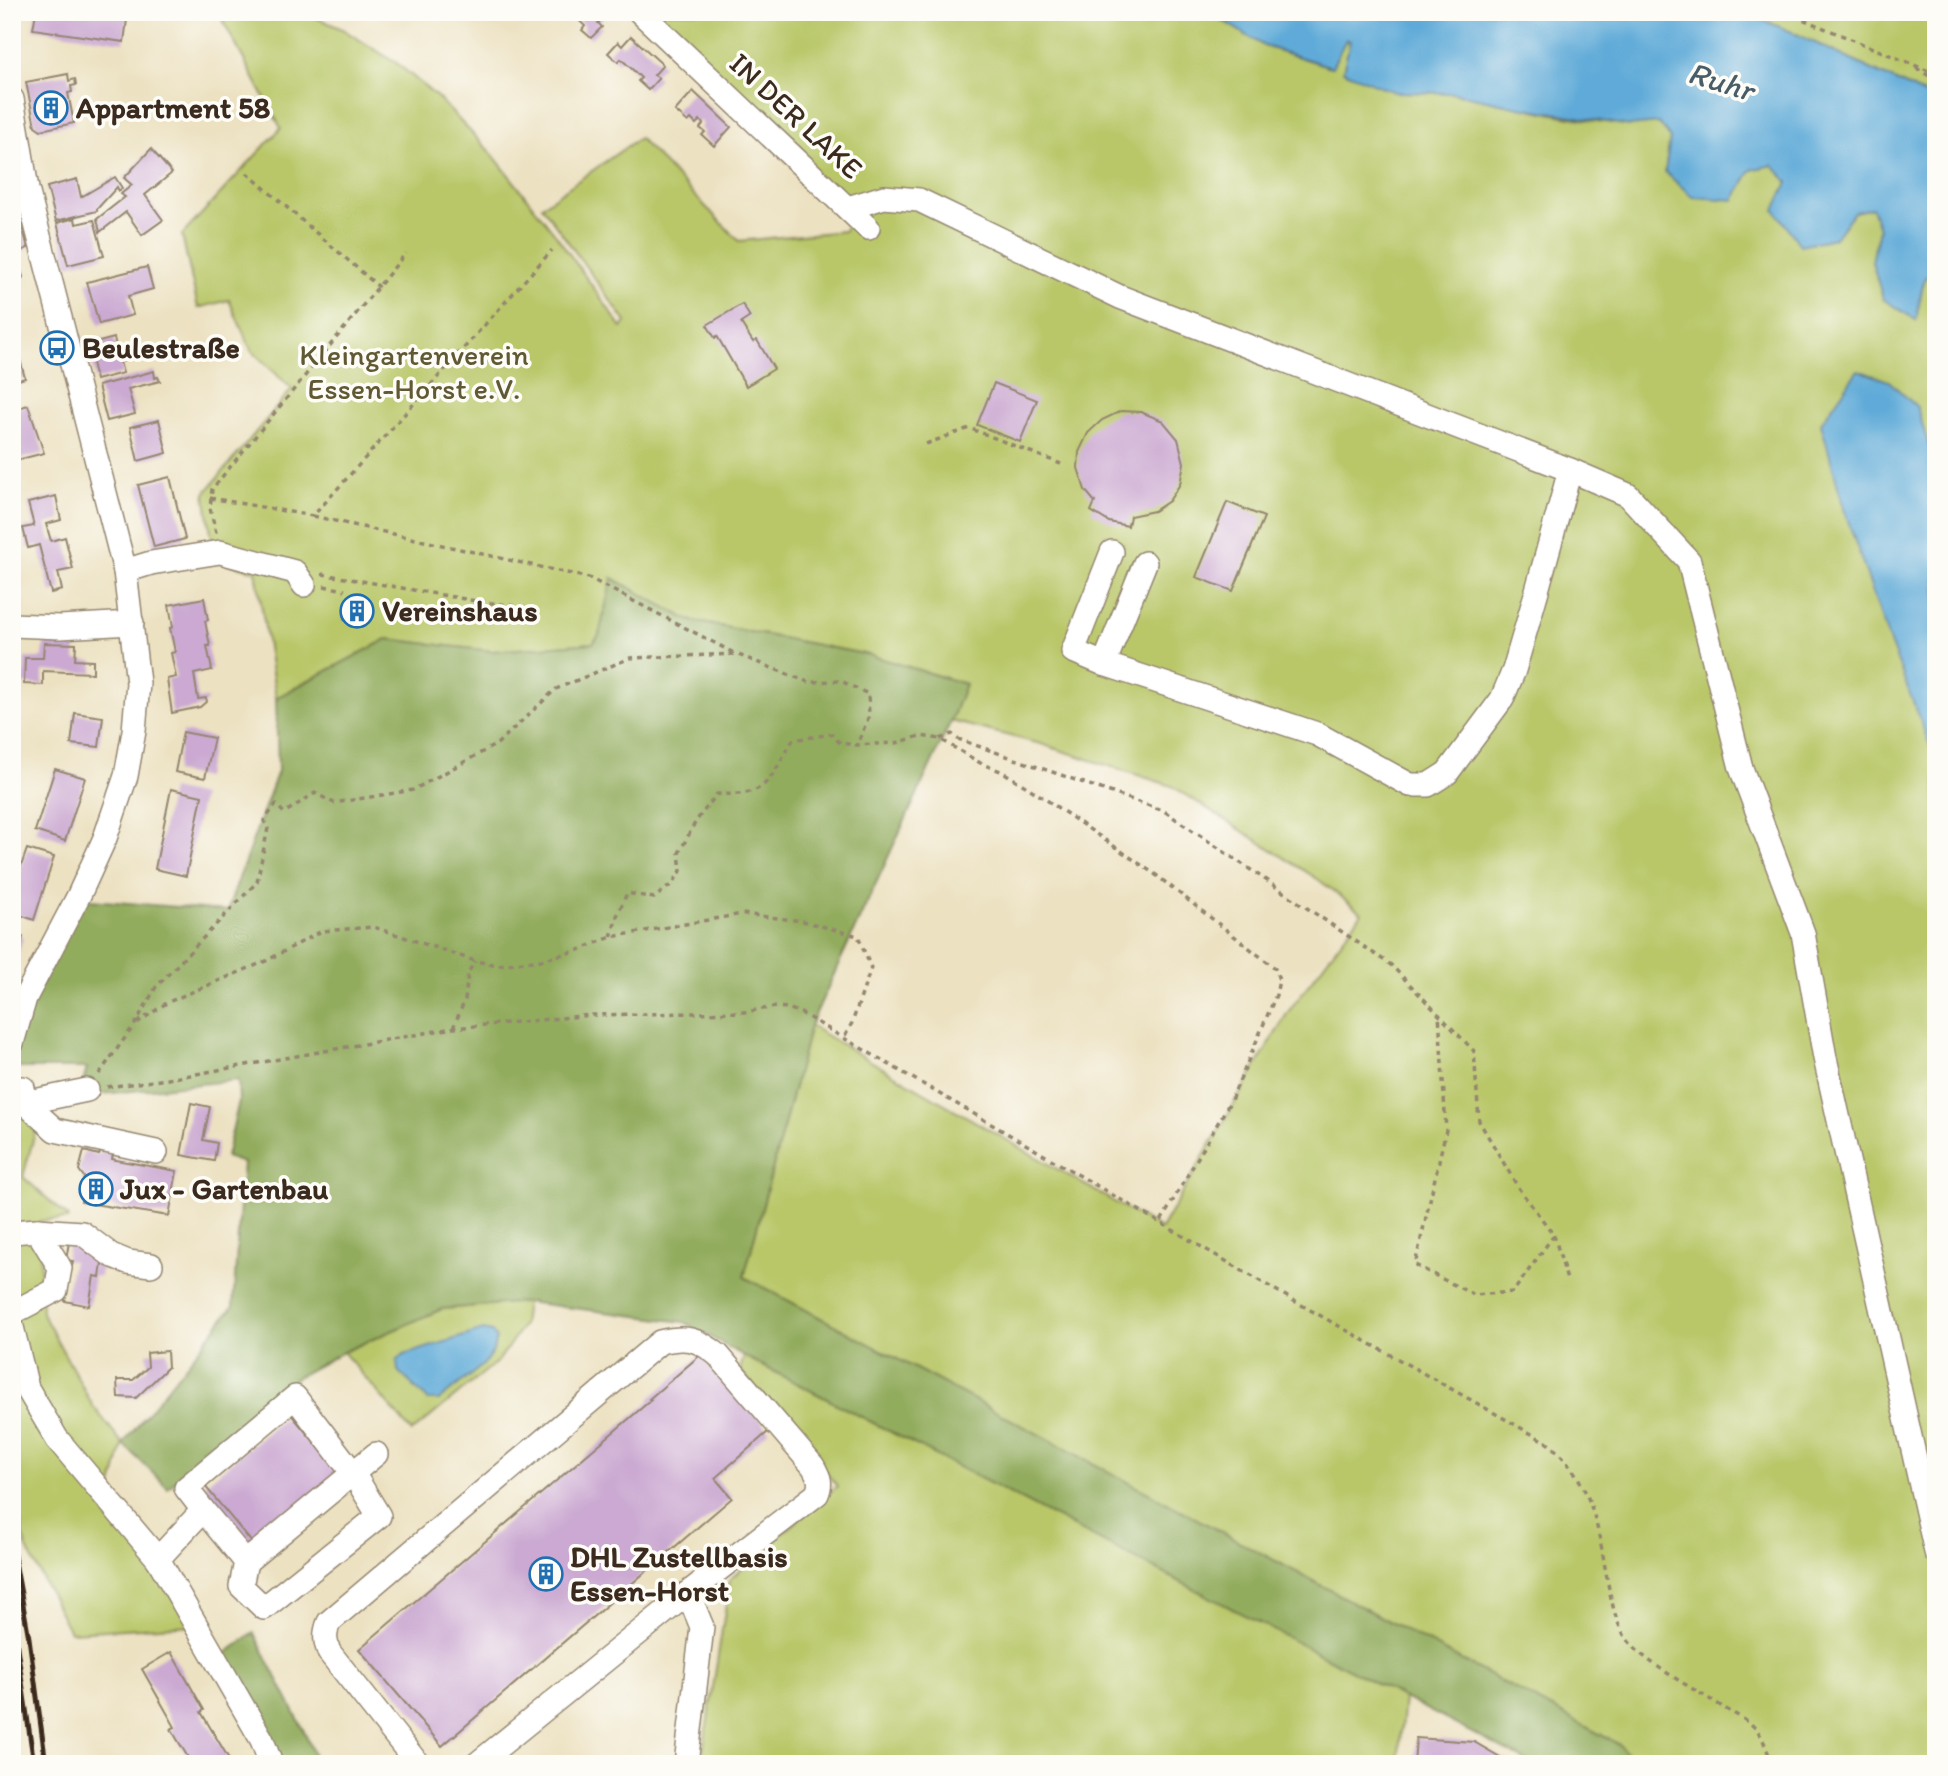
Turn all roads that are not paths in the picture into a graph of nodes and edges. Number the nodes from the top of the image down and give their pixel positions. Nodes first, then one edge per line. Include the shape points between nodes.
1 (640, 12) edge
2 (12, 99) edge
3 (20, 190) edge
4 (848, 208) junction
5 (868, 228) dead end
6 (1570, 470) junction
7 (1112, 552) dead end
8 (1145, 563) dead end
9 (125, 571) junction
10 (300, 579) road end
11 (132, 623) junction
12 (12, 625) edge
13 (1104, 664) junction
14 (12, 1044) edge
15 (87, 1090) road end
16 (20, 1099) edge
17 (156, 1152) dead end
18 (37, 1230) junction
19 (12, 1232) edge
20 (151, 1265) dead end
21 (12, 1313) edge
22 (12, 1326) edge
23 (376, 1454) dead end
24 (354, 1473) junction
25 (203, 1510) junction
26 (1936, 1552) edge
27 (158, 1559) junction
28 (246, 1562) junction
29 (688, 1593) junction
30 (271, 1764) edge
31 (418, 1764) edge
32 (477, 1764) edge
33 (686, 1764) edge

1 - 4 street, IN DER LAKE
2 - 3 street
3 - 9 street
4 - 5 street, IN DER LAKE
4 - 6 street, IN DER LAKE via 884,197 919,200 1120,297
6 - 13 street via 1502,699 1447,773 1428,785 1410,785 1317,734
6 - 26 street via 1628,495 1689,561 1741,768 1803,933 1825,1058
7 - 13 street via 1073,651
8 - 13 street
9 - 10 street via 220,552
9 - 11 street
11 - 12 street
11 - 14 street via 138,683 126,776 95,861 25,998
15 - 16 street
16 - 17 street via 55,1130
18 - 19 street
18 - 20 street via 82,1233 110,1255
18 - 21 street via 60,1268 56,1290
22 - 27 street via 27,1388 57,1438
23 - 24 street
24 - 25 street via 295,1397 186,1488
24 - 28 street
24 - 28 street via 379,1516 264,1608 242,1586
25 - 27 street
25 - 28 street
27 - 30 street via 256,1729
29 - 31 street via 817,1494 821,1485 813,1466 718,1354 703,1343 678,1338 660,1342 329,1622 325,1632 329,1652
29 - 32 street
29 - 33 street via 702,1628

